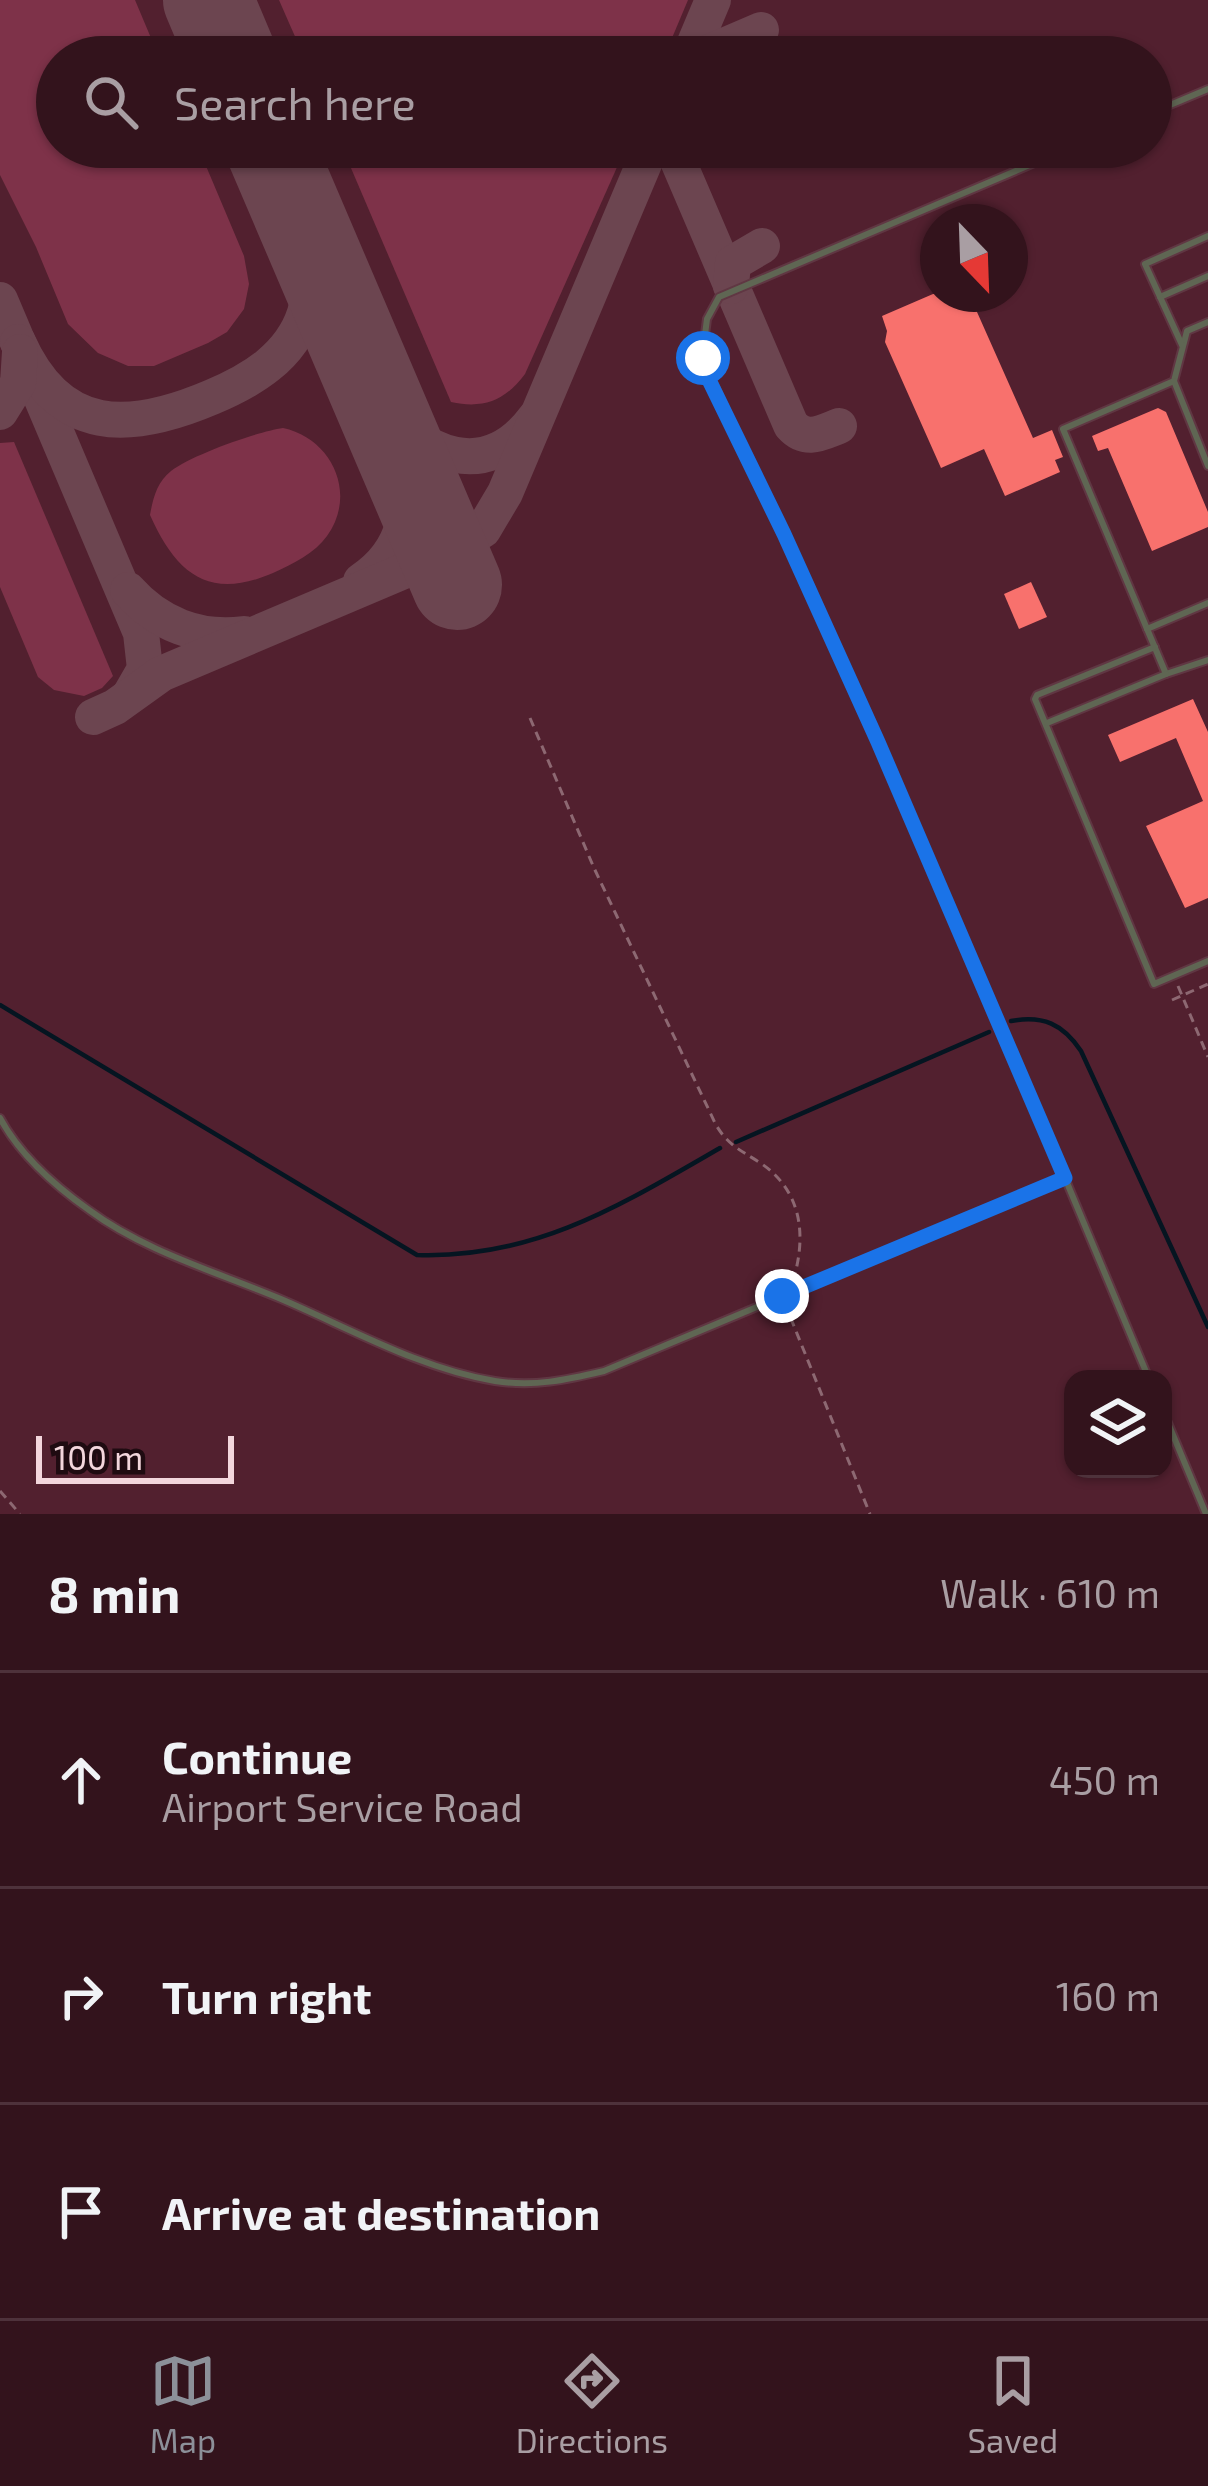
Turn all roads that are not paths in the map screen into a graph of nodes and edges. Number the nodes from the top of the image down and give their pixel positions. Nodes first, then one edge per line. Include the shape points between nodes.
1 (1208, 89) edge
2 (1172, 104) edge
3 (1023, 168) edge
4 (1208, 236) edge
5 (1208, 276) edge
6 (1160, 297) junction
7 (1208, 322) edge
8 (1183, 347) junction
9 (1174, 381) junction
10 (1208, 466) edge
11 (1208, 603) edge
12 (1147, 629) junction
13 (1154, 647) junction
14 (1208, 660) edge
15 (1166, 674) junction
16 (1046, 723) junction
17 (1208, 961) edge
18 (0, 1118) edge
19 (1065, 1178) junction
20 (1145, 1370) edge
21 (1172, 1433) edge
22 (1206, 1514) edge

1 - 2 lane
3 - 19 lane via 719,297 703,339 709,380 878,742
4 - 6 lane via 1145,264
5 - 6 lane
6 - 8 lane
7 - 8 lane via 1187,331
8 - 9 lane
9 - 10 lane
9 - 12 lane via 1064,429
11 - 12 lane
12 - 13 lane
13 - 15 lane
13 - 16 lane via 1037,695
14 - 15 lane
15 - 16 lane
16 - 17 lane via 1154,984
18 - 19 lane via 52,1180 138,1239 469,1376 550,1384 604,1371
19 - 20 lane
21 - 22 lane

